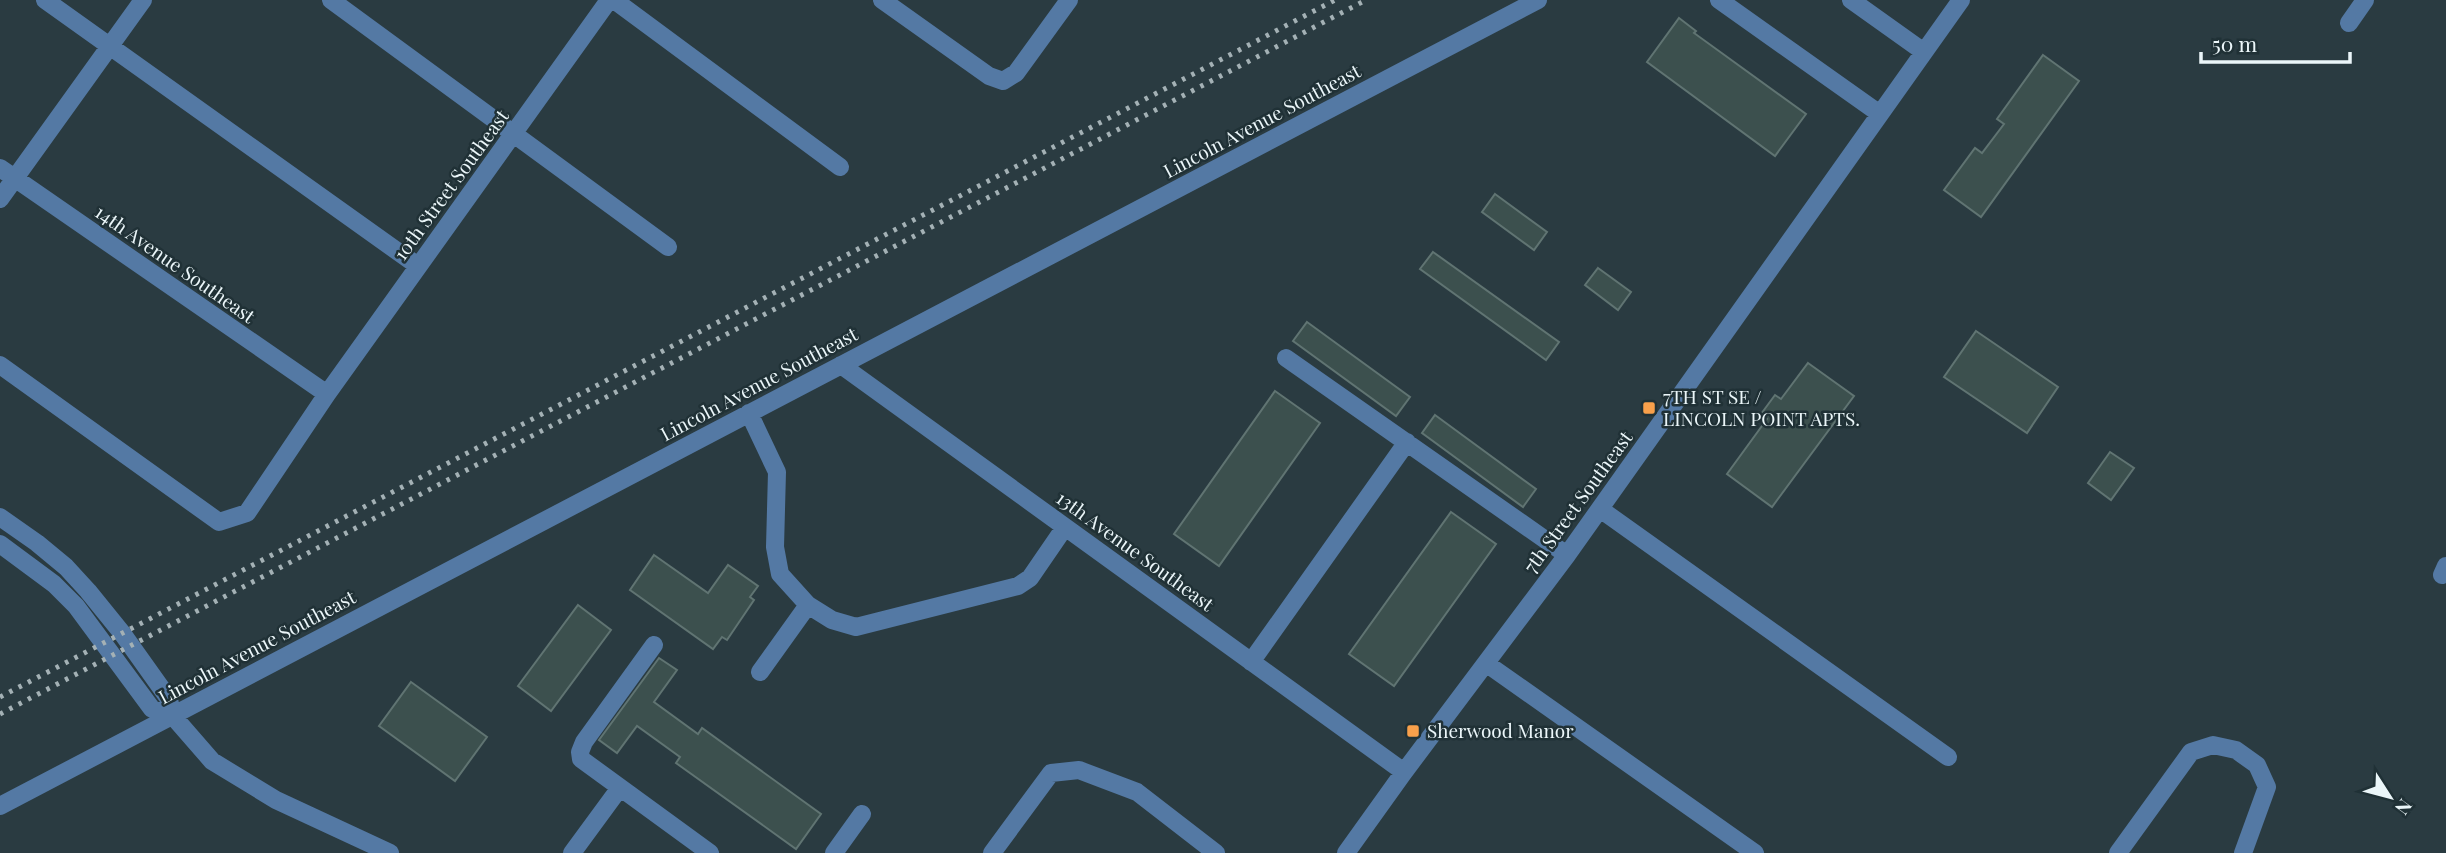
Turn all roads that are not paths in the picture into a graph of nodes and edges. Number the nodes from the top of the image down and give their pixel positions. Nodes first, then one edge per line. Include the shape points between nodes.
1 (45, 0) edge
2 (143, 0) edge
3 (331, 0) edge
4 (612, 0) edge
5 (882, 0) edge
6 (1069, 0) edge
7 (1538, 0) edge
8 (1719, 0) edge
9 (1851, 0) edge
10 (1961, 0) edge
11 (2365, 0) edge
12 (2349, 23) dead end
13 (110, 47) junction
14 (1924, 52) junction
15 (1880, 114) junction
16 (513, 134) junction
17 (840, 167) dead end
18 (7, 173) edge
19 (0, 200) edge
20 (668, 247) dead end
21 (418, 266) junction
22 (1286, 358) dead end
23 (0, 365) edge
24 (841, 365) junction
25 (327, 394) junction
26 (749, 413) junction
27 (1407, 442) junction
28 (1600, 509) junction
29 (0, 517) edge
30 (1065, 527) junction
31 (0, 544) edge
32 (1567, 555) junction
33 (808, 605) junction
34 (654, 645) dead end
35 (1251, 662) junction
36 (1486, 664) junction
37 (760, 673) dead end
38 (172, 715) junction
39 (1948, 757) dead end
40 (1404, 772) junction
41 (619, 789) junction
42 (0, 806) edge
43 (862, 814) dead end
44 (390, 853) edge
45 (572, 853) edge
46 (710, 853) edge
47 (834, 853) edge
48 (992, 853) edge
49 (1216, 853) edge
50 (1346, 853) edge
51 (1755, 853) edge
52 (2118, 853) edge
53 (2243, 853) edge

1 - 13 street
2 - 13 street
3 - 16 street
4 - 16 street, 10th Street Southeast
4 - 17 street
5 - 6 street via 989,76 1003,81 1016,73
7 - 24 street, Lincoln Avenue Southeast
8 - 15 street
9 - 14 street
10 - 14 street, 7th Street Southeast
11 - 12 street
13 - 18 street
13 - 21 street
14 - 15 street, 7th Street Southeast
15 - 28 street, 7th Street Southeast
16 - 20 street
16 - 21 street, 10th Street Southeast
18 - 19 street
18 - 25 street, 14th Avenue Southeast
21 - 25 street, 10th Street Southeast
22 - 27 street
23 - 25 street, 10th Street Southeast via 219,522 247,513
24 - 26 street, Lincoln Avenue Southeast
24 - 30 street, 13th Avenue Southeast
26 - 33 street via 776,472 775,547 780,574
26 - 38 street, Lincoln Avenue Southeast
27 - 32 street
27 - 35 street
28 - 32 street, 7th Street Southeast
28 - 39 street
29 - 38 street via 66,567 88,591 169,699
30 - 33 street via 1030,578 1018,586 856,627 832,620
30 - 35 street, 13th Avenue Southeast
31 - 38 street via 76,606 152,709
32 - 36 street, 7th Street Southeast
33 - 37 street
34 - 41 street via 579,752
35 - 40 street, 13th Avenue Southeast
36 - 40 street, 7th Street Southeast
36 - 51 street
38 - 42 street, Lincoln Avenue Southeast
38 - 44 street via 212,761 276,800
40 - 50 street, 7th Street Southeast
41 - 45 street
41 - 46 street
43 - 47 street
48 - 49 street via 1051,773 1079,771 1137,792
52 - 53 street via 2191,752 2213,746 2236,750 2257,765 2267,787

